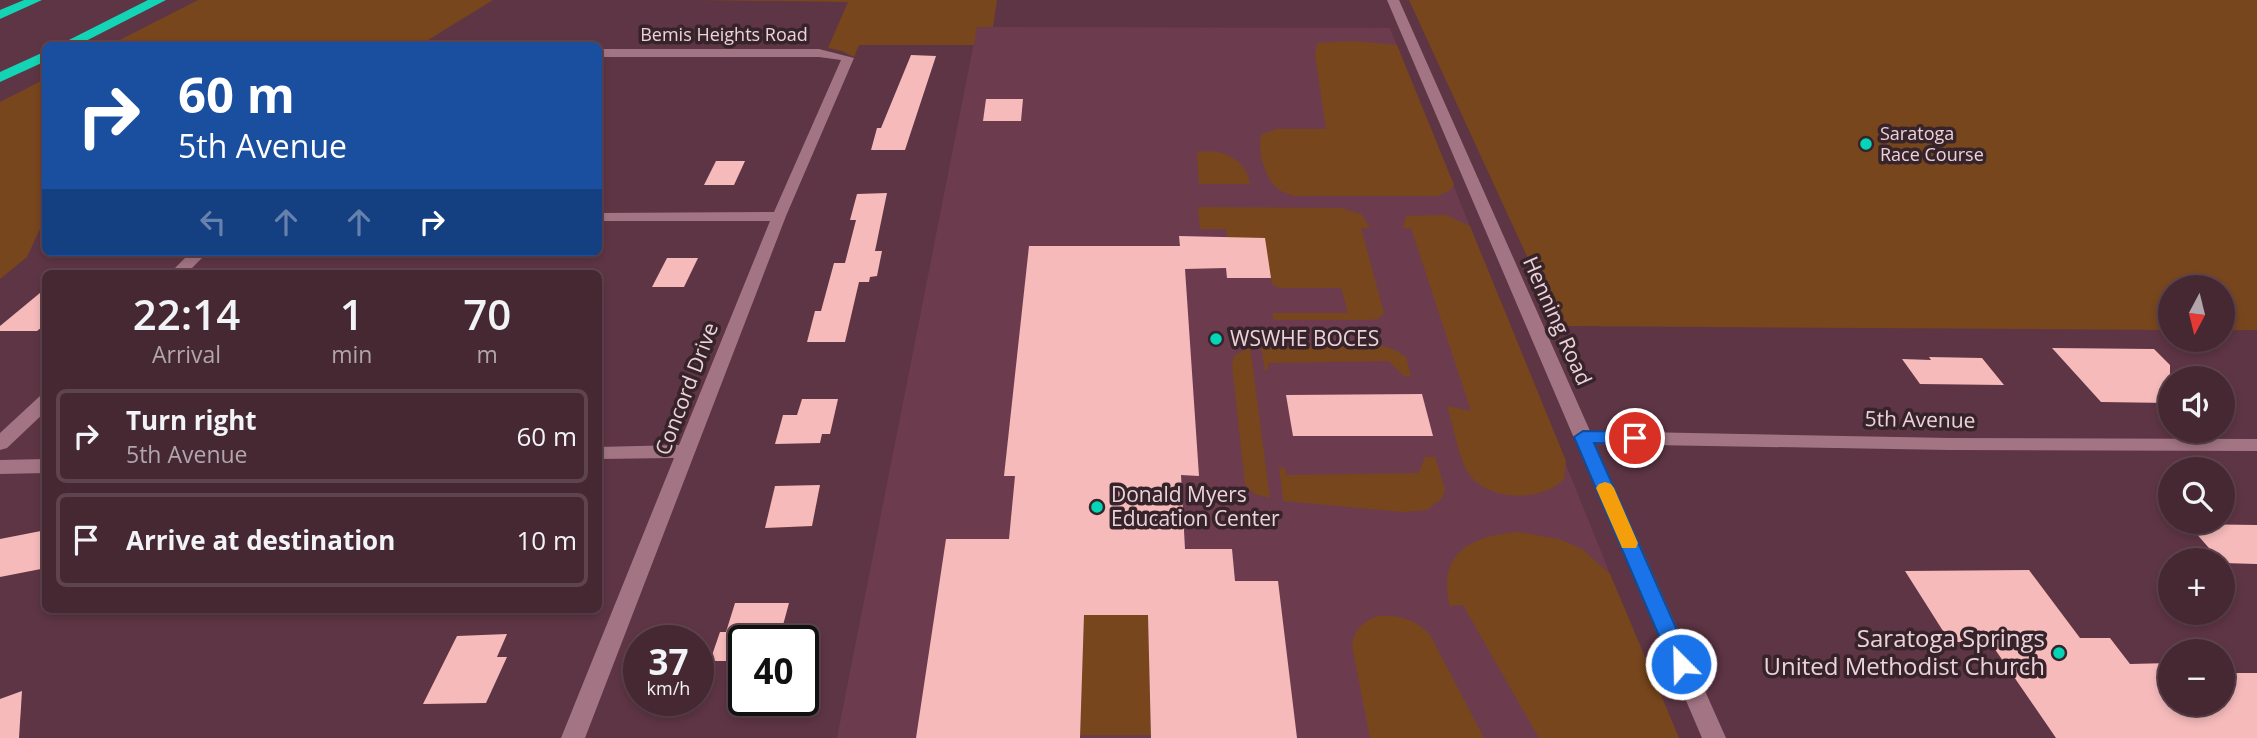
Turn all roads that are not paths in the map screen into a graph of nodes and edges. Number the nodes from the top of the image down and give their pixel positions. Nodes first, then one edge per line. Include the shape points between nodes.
1 (35, 0) edge
2 (159, 0) edge
3 (1393, 0) edge
4 (0, 15) edge
5 (72, 42) edge
6 (602, 53) edge
7 (42, 57) edge
8 (848, 58) joint
9 (0, 78) edge
10 (779, 216) junction
11 (602, 217) edge
12 (196, 256) edge
13 (181, 270) edge
14 (42, 404) edge
15 (1583, 437) junction
16 (0, 444) edge
17 (2257, 445) edge
18 (687, 451) junction
19 (602, 453) edge
20 (42, 466) edge
21 (0, 467) edge
22 (573, 738) edge
23 (1714, 738) edge

1 - 4 highway
2 - 5 highway
3 - 15 street, Henning Road
6 - 8 street, Bemis Heights Road via 819,53
7 - 9 highway
8 - 10 street, Concord Drive
10 - 11 street
10 - 18 street, Concord Drive
12 - 13 street
14 - 16 street
15 - 17 street, 5th Avenue
15 - 23 street, Henning Road
18 - 19 street
18 - 22 street, Concord Drive
20 - 21 street

